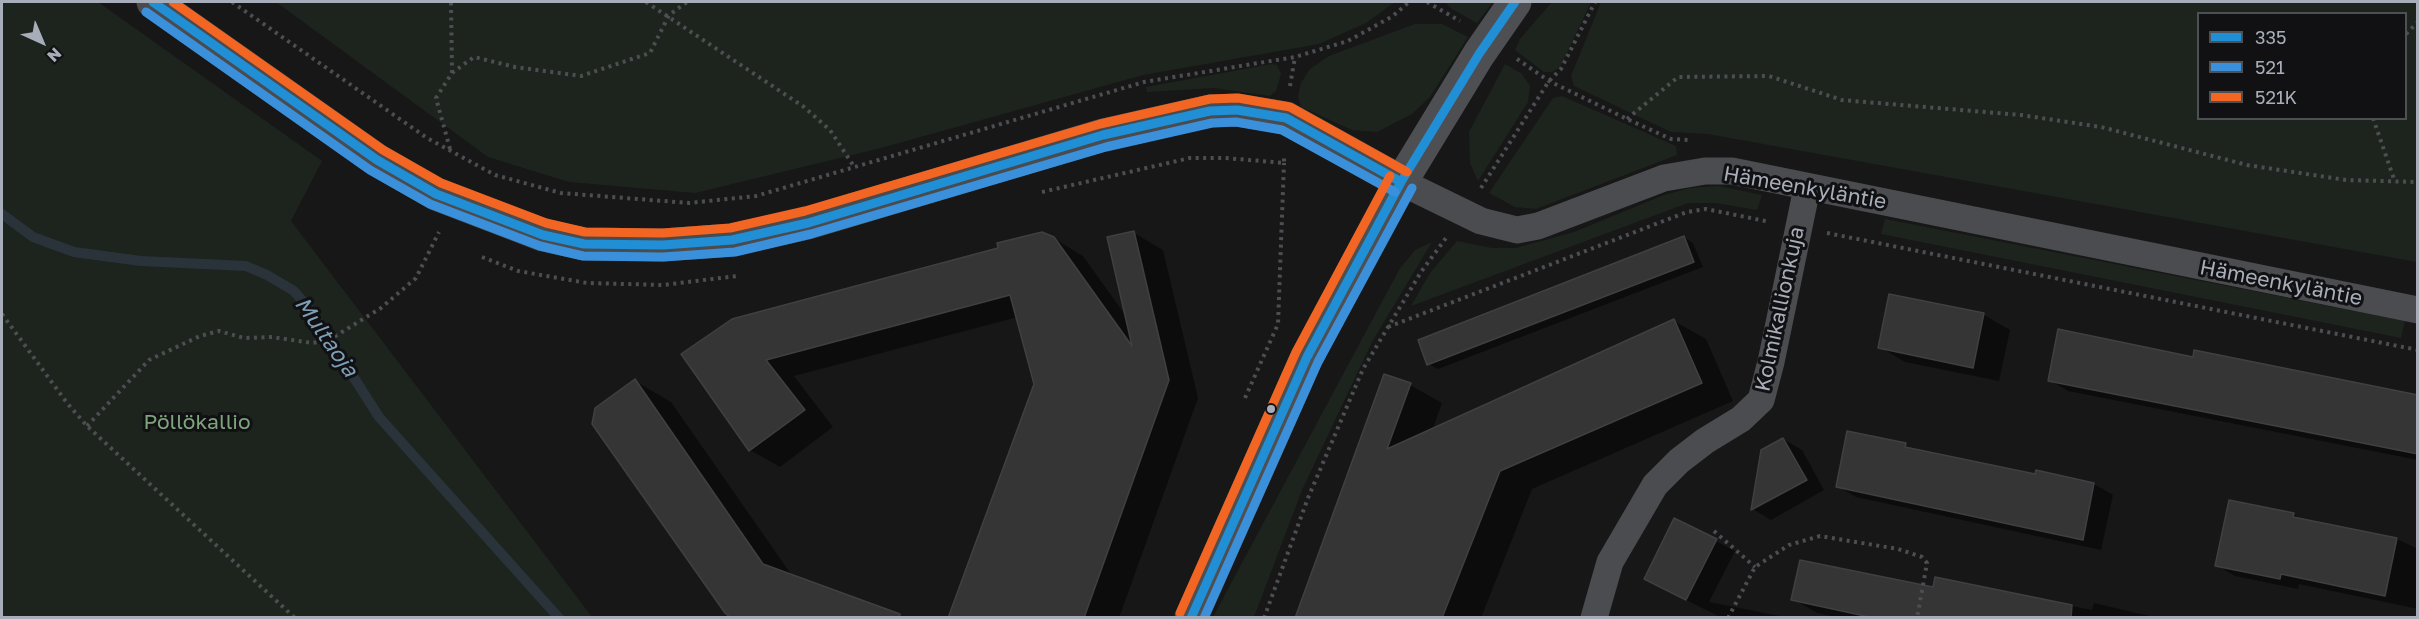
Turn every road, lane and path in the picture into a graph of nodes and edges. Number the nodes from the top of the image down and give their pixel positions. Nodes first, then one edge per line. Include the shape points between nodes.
1 (153, 2) edge
2 (232, 2) edge
3 (451, 2) edge
4 (646, 2) edge
5 (687, 2) edge
6 (1409, 2) edge
7 (1427, 2) edge
8 (1515, 2) edge
9 (1594, 2) edge
10 (669, 15) junction
11 (2418, 22) edge
12 (1470, 26) dead end
13 (2407, 33) edge
14 (1513, 56) dead end
15 (452, 73) junction
16 (1549, 81) junction
17 (2374, 120) edge
18 (450, 150) junction
19 (1284, 164) dead end
20 (855, 168) junction
21 (1401, 182) junction
22 (2395, 182) junction
23 (2418, 182) edge
24 (1807, 188) junction
25 (455, 202) junction
26 (1798, 228) junction
27 (2418, 310) edge
28 (2, 314) edge
29 (2418, 350) edge
30 (1245, 398) dead end
31 (87, 426) junction
32 (1714, 531) dead end
33 (1755, 567) junction
34 (295, 618) edge
35 (1191, 618) edge
36 (1264, 618) edge
37 (1594, 618) edge
38 (1728, 618) edge
39 (1917, 618) edge

1 - 25 street, Hämeenkyläntie via 377,160
2 - 18 path
3 - 15 path
4 - 10 path
5 - 10 path
6 - 20 path via 1348,41 1295,57 1134,84
7 - 12 path
8 - 21 main road
9 - 16 path via 1561,69
10 - 15 path via 650,53 581,76 515,68 474,57
10 - 20 path via 804,107 830,130
11 - 13 path
14 - 16 path
15 - 18 path via 436,99
16 - 22 path via 1628,119 1678,77 1769,76 1842,100 2020,115 2101,127 2247,165 2346,180
17 - 22 path
18 - 20 path via 495,175 561,193 642,201 690,203 756,196
19 - 30 path via 1278,324
21 - 24 street, Hämeenkyläntie via 1481,221 1517,230 1538,226 1664,178 1705,171 1732,171
21 - 25 street, Hämeenkyläntie via 1286,118 1237,110 1175,117 808,223 732,240 663,245 584,244 543,235
21 - 35 main road via 1307,357
22 - 23 path
24 - 26 street, Kolmikallionkuja
24 - 27 street, Hämeenkyläntie
25 - 31 path via 416,278 381,308 329,340 312,343 272,337 244,338 219,331 200,336 150,360
26 - 29 path
26 - 36 path via 1706,209 1687,213 1388,327 1363,369 1312,487
26 - 37 street, Kolmikallionkuja via 1761,400 1741,419 1679,460 1655,485 1610,562
28 - 31 path
31 - 34 path
32 - 33 path
33 - 38 path
33 - 39 path via 1789,545 1820,536 1898,549 1922,557 1927,563

